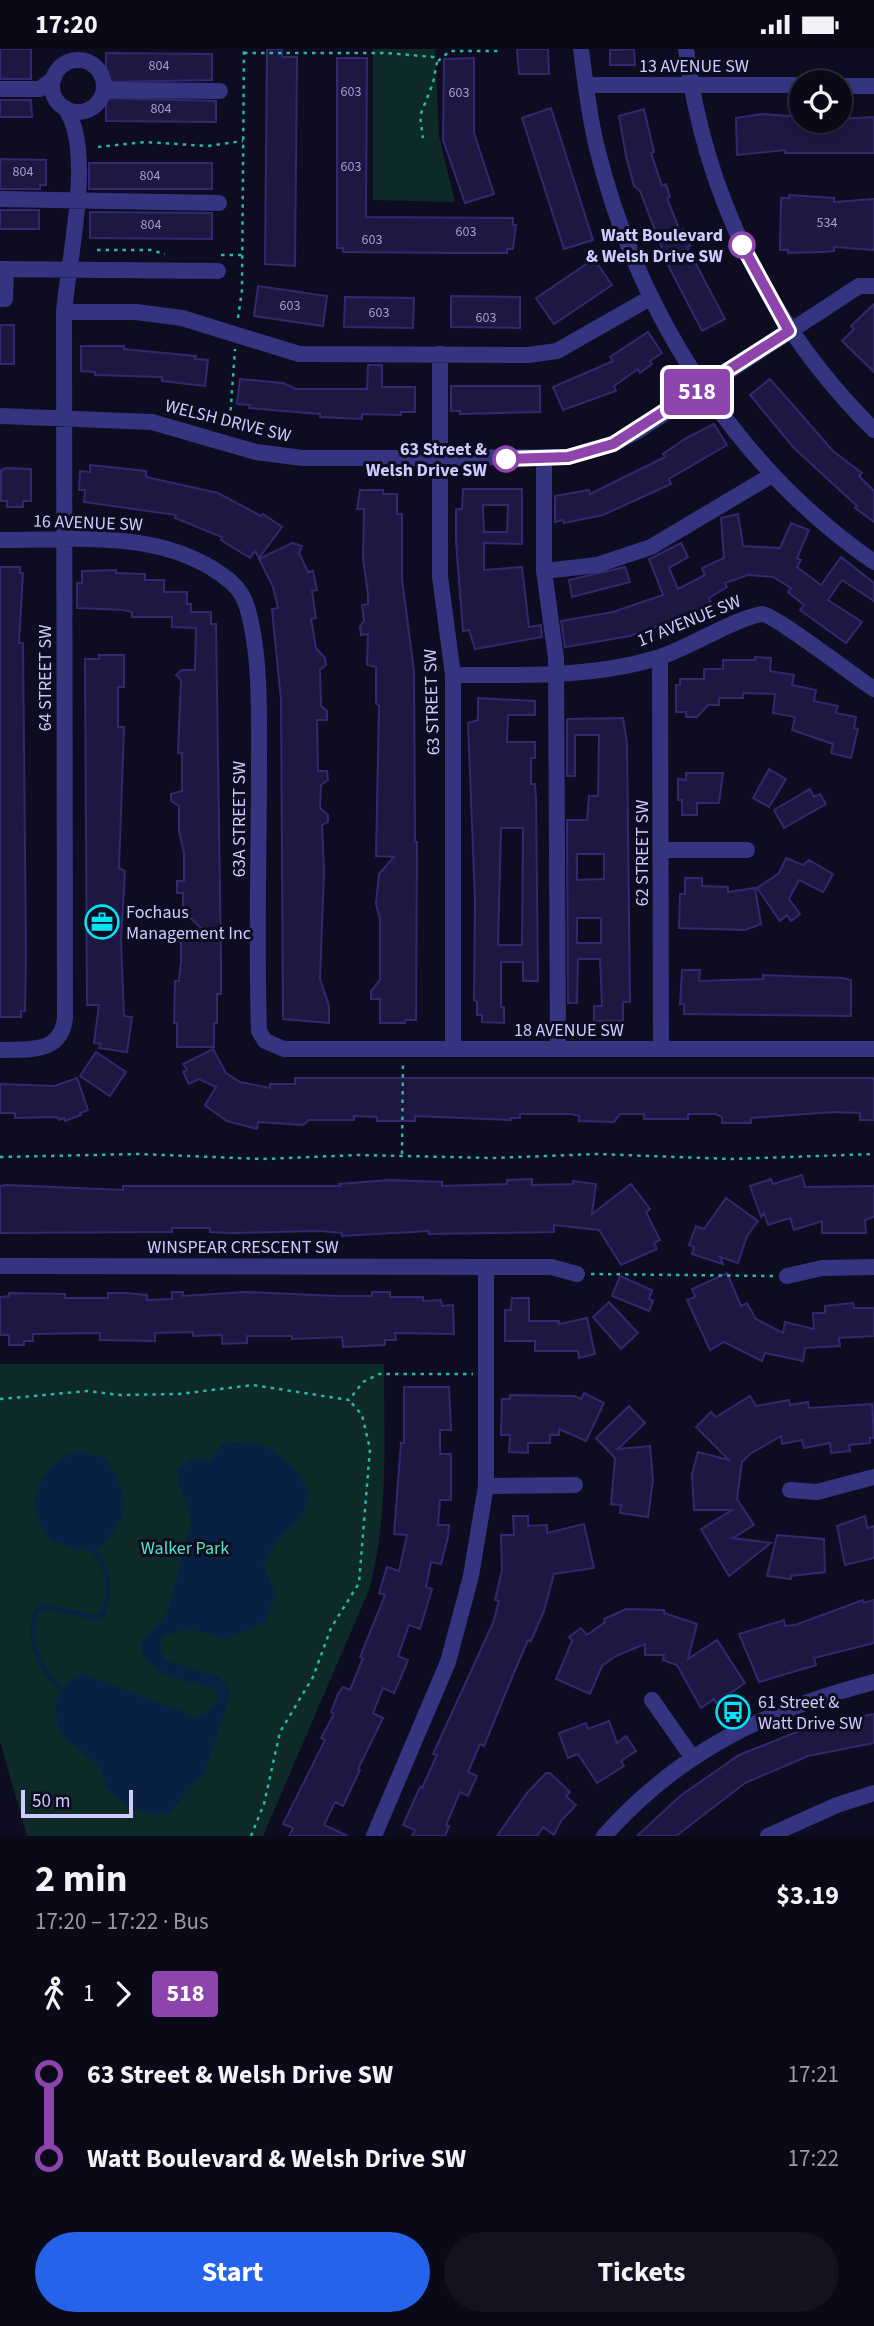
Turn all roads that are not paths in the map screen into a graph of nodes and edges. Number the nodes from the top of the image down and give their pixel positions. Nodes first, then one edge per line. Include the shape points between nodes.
1 (581, 49) edge
2 (686, 49) edge
3 (76, 55) edge
4 (54, 78) junction
5 (586, 85) junction
6 (691, 85) junction
7 (789, 85) edge
8 (852, 86) edge
9 (874, 86) edge
10 (0, 89) edge
11 (40, 89) junction
12 (112, 90) dead end
13 (220, 90) dead end
14 (60, 103) junction
15 (86, 110) junction
16 (76, 128) junction
17 (0, 199) edge
18 (78, 199) junction
19 (219, 203) dead end
20 (217, 263) road end
21 (3, 269) edge
22 (68, 269) junction
23 (874, 286) edge
24 (650, 298) junction
25 (0, 299) edge
26 (64, 312) junction
27 (789, 331) junction
28 (439, 354) junction
29 (703, 388) junction
30 (0, 416) edge
31 (64, 417) junction
32 (874, 430) edge
33 (544, 458) junction
34 (439, 459) junction
35 (772, 475) junction
36 (0, 540) edge
37 (64, 540) junction
38 (874, 562) edge
39 (544, 571) junction
40 (243, 596) joint
41 (660, 657) junction
42 (453, 675) junction
43 (556, 675) junction
44 (874, 689) edge
45 (662, 850) junction
46 (747, 850) dead end
47 (265, 1041) joint
48 (453, 1049) junction
49 (558, 1049) junction
50 (661, 1049) junction
51 (874, 1049) edge
52 (0, 1050) edge
53 (0, 1266) edge
54 (486, 1267) junction
55 (874, 1267) edge
56 (577, 1274) road end
57 (787, 1276) road end
58 (874, 1477) edge
59 (575, 1485) dead end
60 (486, 1486) junction
61 (790, 1490) dead end
62 (874, 1682) edge
63 (652, 1700) dead end
64 (692, 1757) junction
65 (874, 1793) edge
66 (374, 1836) edge
67 (604, 1836) edge
68 (768, 1836) edge

1 - 5 street
2 - 6 street
3 - 4 street
3 - 15 street via 98,70 104,85 99,100
4 - 11 street
4 - 14 street via 52,91
5 - 6 street, 13 AVENUE SW
5 - 24 street via 612,203
6 - 7 street, 13 AVENUE SW
6 - 27 street via 723,202 761,285
8 - 9 street
10 - 11 street
11 - 14 street
12 - 13 street
14 - 15 street
14 - 16 street
15 - 16 street
16 - 18 street, 64 STREET SW
17 - 18 street
18 - 19 street
18 - 22 street, 64 STREET SW
20 - 22 street
21 - 22 street
21 - 25 street via 5,299
22 - 26 street, 64 STREET SW
23 - 27 street, WELSH DRIVE SW via 859,286
24 - 28 street via 557,351
24 - 29 street
26 - 28 street via 155,314 299,354
26 - 31 street, 64 STREET SW
27 - 29 street, WELSH DRIVE SW
27 - 32 street via 831,386
28 - 34 street, 63 STREET SW
29 - 33 street, WELSH DRIVE SW via 613,444 579,455
29 - 35 street
30 - 31 street, WELSH DRIVE SW
31 - 34 street, WELSH DRIVE SW via 152,422 278,456
31 - 37 street, 64 STREET SW
33 - 34 street, WELSH DRIVE SW
33 - 39 street
34 - 42 street, 63 STREET SW via 440,577
35 - 38 street
35 - 39 street via 651,547 597,565
36 - 37 street, 16 AVENUE SW
37 - 40 street, 16 AVENUE SW via 113,540 173,550 216,571
37 - 52 street, 64 STREET SW via 65,1018 56,1042 33,1049
39 - 43 street
40 - 47 street, 63A STREET SW via 257,684 259,1024
41 - 43 street, 17 AVENUE SW
41 - 44 street, 17 AVENUE SW via 752,616 768,614
41 - 45 street, 62 STREET SW
42 - 43 street, 17 AVENUE SW
42 - 48 street, 63 STREET SW
43 - 49 street
45 - 46 street
45 - 50 street, 62 STREET SW
47 - 48 street, 18 AVENUE SW via 284,1049
48 - 49 street, 18 AVENUE SW
49 - 50 street, 18 AVENUE SW
50 - 51 street, 18 AVENUE SW
53 - 54 street, WINSPEAR CRESCENT SW
54 - 56 street, WINSPEAR CRESCENT SW via 551,1267
54 - 60 street
55 - 57 street via 822,1268
58 - 61 street via 817,1492
59 - 60 street
60 - 66 street via 467,1597 448,1662
62 - 64 street via 779,1710
63 - 64 street
64 - 67 street via 643,1795
65 - 68 street

